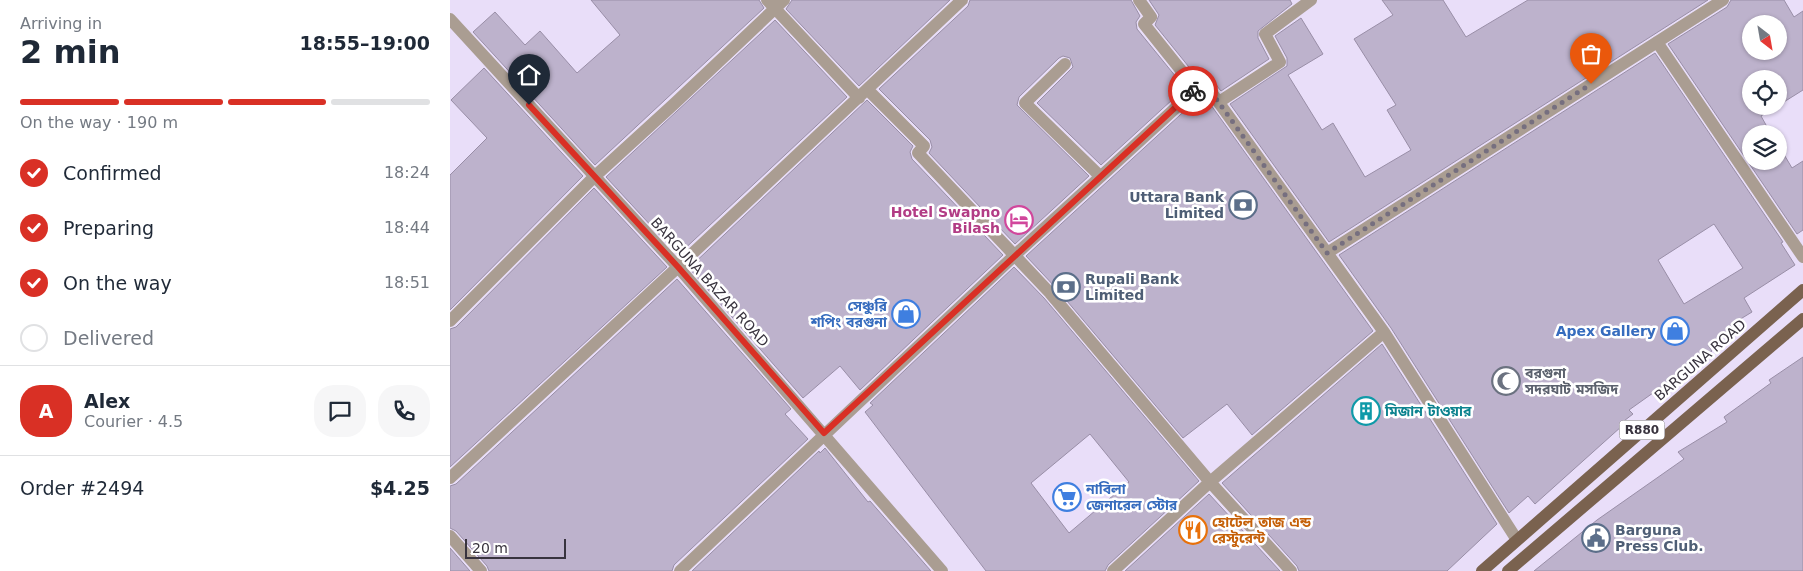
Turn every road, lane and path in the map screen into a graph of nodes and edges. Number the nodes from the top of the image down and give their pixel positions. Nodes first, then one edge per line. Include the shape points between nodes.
1 (962, 0) edge
2 (1139, 0) edge
3 (1311, 0) edge
4 (1723, 0) edge
5 (775, 3) edge
6 (450, 19) edge
7 (1657, 42) junction
8 (1065, 64) dead end
9 (1196, 89) junction
10 (863, 94) junction
11 (1219, 102) junction
12 (1100, 176) junction
13 (594, 177) junction
14 (1327, 253) junction
15 (1014, 255) junction
16 (1803, 257) edge
17 (678, 267) junction
18 (1803, 290) edge
19 (1803, 319) edge
20 (450, 321) edge
21 (1384, 332) junction
22 (824, 433) junction
23 (450, 478) edge
24 (1210, 482) junction
25 (450, 536) edge
26 (1517, 540) junction
27 (481, 571) edge
28 (680, 571) edge
29 (942, 571) edge
30 (1113, 571) edge
31 (1291, 571) edge
32 (1482, 571) edge
33 (1508, 571) edge

1 - 10 street
2 - 9 street via 1151,17 1144,24
3 - 11 street via 1265,34 1280,62
4 - 7 street
5 - 10 street
5 - 13 street via 674,104
6 - 13 street, BARGUNA BAZAR ROAD
7 - 14 street
7 - 16 street
8 - 12 street via 1024,103
9 - 11 street via 1204,82
9 - 12 street
10 - 15 street via 924,146 918,152
10 - 17 street
11 - 14 street
12 - 15 street
13 - 17 street, BARGUNA BAZAR ROAD
13 - 20 street
14 - 21 street
15 - 22 street
15 - 24 street
17 - 22 street, BARGUNA BAZAR ROAD
17 - 23 street
18 - 26 main road, BARGUNA ROAD / R880
19 - 33 main road, R880
21 - 24 street
21 - 26 street
22 - 28 street
22 - 29 street, BARGUNA BAZAR ROAD
24 - 30 street
24 - 31 street
25 - 27 street
26 - 32 main road, BARGUNA ROAD / R880

